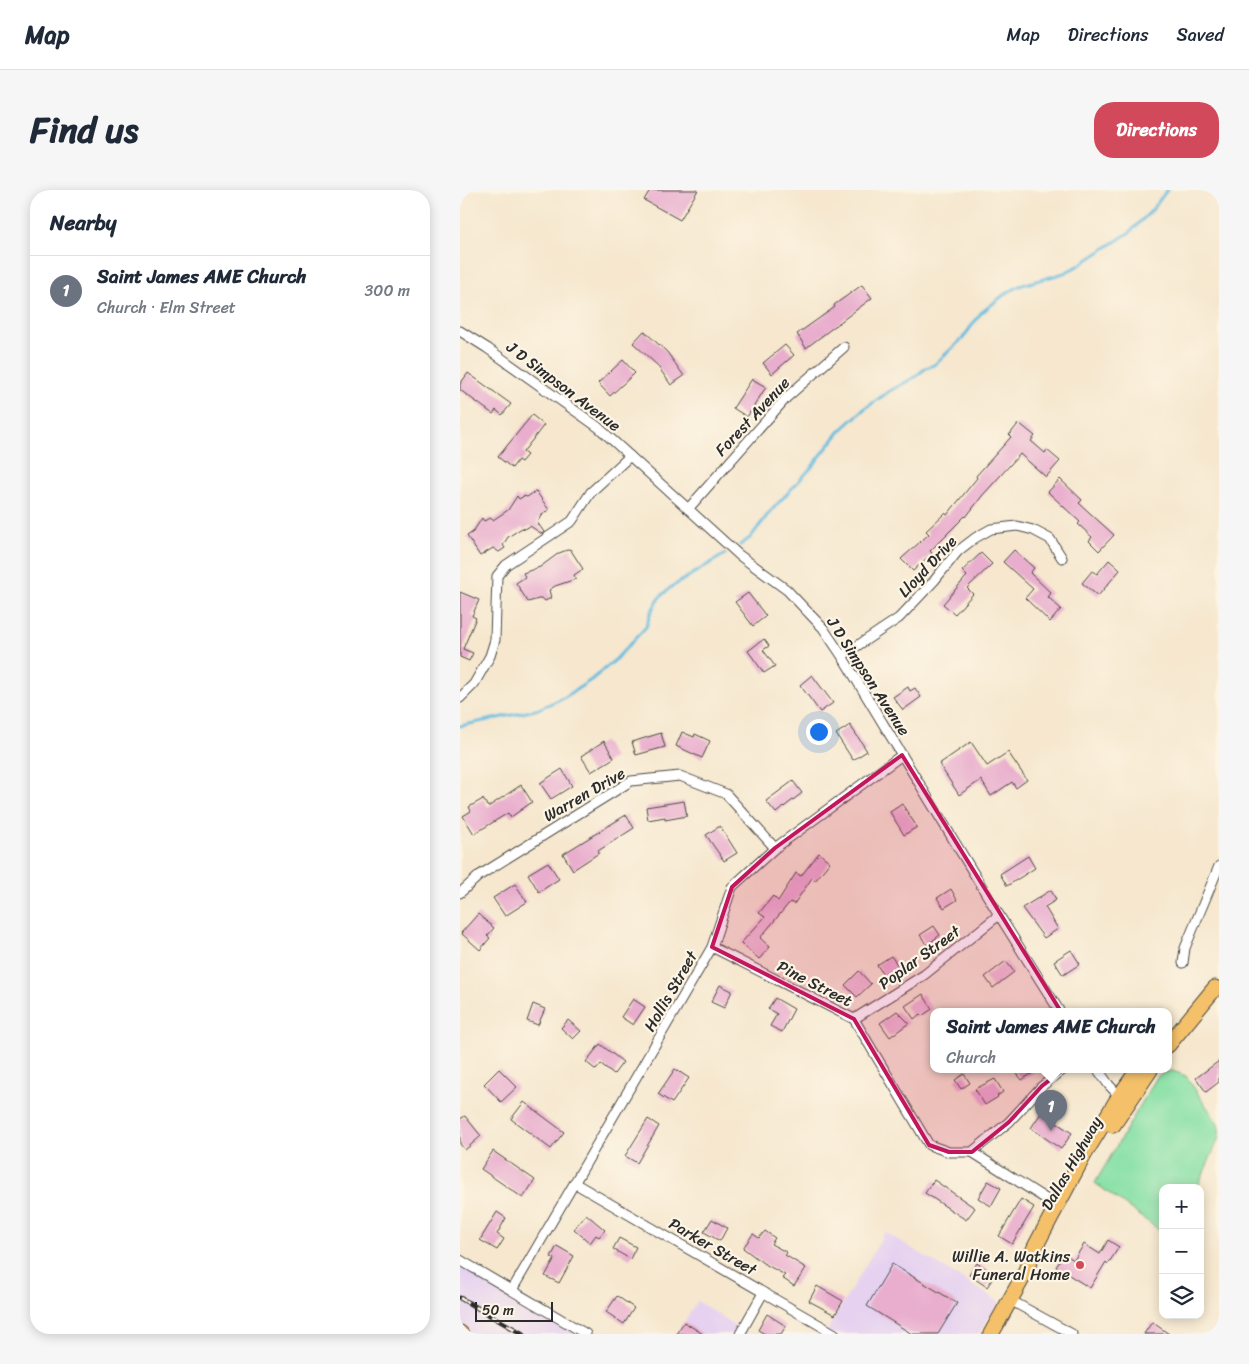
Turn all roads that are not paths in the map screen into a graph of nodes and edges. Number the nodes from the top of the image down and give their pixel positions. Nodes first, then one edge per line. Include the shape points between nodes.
1 (460, 331) edge
2 (844, 347) dead end
3 (630, 456) junction
4 (688, 510) junction
5 (1062, 558) dead end
6 (842, 656) junction
7 (460, 698) edge
8 (902, 755) junction
9 (775, 848) junction
10 (1219, 866) edge
11 (460, 893) edge
12 (999, 915) junction
13 (712, 947) junction
14 (1183, 963) dead end
15 (1217, 986) edge
16 (1057, 1008) edge
17 (854, 1020) junction
18 (1172, 1029) edge
19 (1172, 1040) edge
20 (1059, 1073) edge
21 (1100, 1073) edge
22 (1136, 1073) edge
23 (1147, 1073) edge
24 (1123, 1100) junction
25 (972, 1152) junction
26 (576, 1184) junction
27 (1057, 1206) junction
28 (460, 1260) edge
29 (1024, 1275) junction
30 (512, 1290) junction
31 (763, 1293) junction
32 (1010, 1300) junction
33 (586, 1334) edge
34 (740, 1334) edge
35 (835, 1334) edge
36 (991, 1334) edge
37 (1072, 1334) edge

1 - 3 street, J D Simpson Avenue via 598,428
2 - 4 street, Forest Avenue via 787,397
3 - 4 street, J D Simpson Avenue
3 - 7 street via 591,492 572,521 506,565 497,576 494,640 490,656 474,684
4 - 6 street, J D Simpson Avenue via 738,555 788,590 823,628
5 - 6 street, Lloyd Drive via 1050,539 1033,530 1017,526 991,529 958,551 899,618
6 - 8 street, J D Simpson Avenue
8 - 9 street, Hollis Street
8 - 12 street, J D Simpson Avenue
9 - 11 street, Warren Drive via 726,794 680,776 631,782 480,875
9 - 13 street, Hollis Street via 732,887
10 - 14 street via 1185,948
12 - 16 street, J D Simpson Avenue
12 - 17 street, Poplar Street via 924,975
13 - 17 street, Pine Street
13 - 26 street, Hollis Street
15 - 18 main road
15 - 19 main road
17 - 25 street, Pine Street via 929,1145 949,1152
20 - 25 street via 1042,1086 1009,1122
21 - 24 street
22 - 24 main road, Dallas Highway
23 - 24 main road, Dallas Highway
24 - 27 main road, Dallas Highway
24 - 29 main road, Dallas Highway via 1041,1251
25 - 27 street
26 - 30 street, Hollis Street
26 - 31 street, Parker Street
27 - 29 main road, Dallas Highway
28 - 30 street
29 - 32 main road, Dallas Highway
30 - 33 street
31 - 34 street
31 - 35 street, Parker Street
32 - 36 main road, Dallas Highway
32 - 37 street

